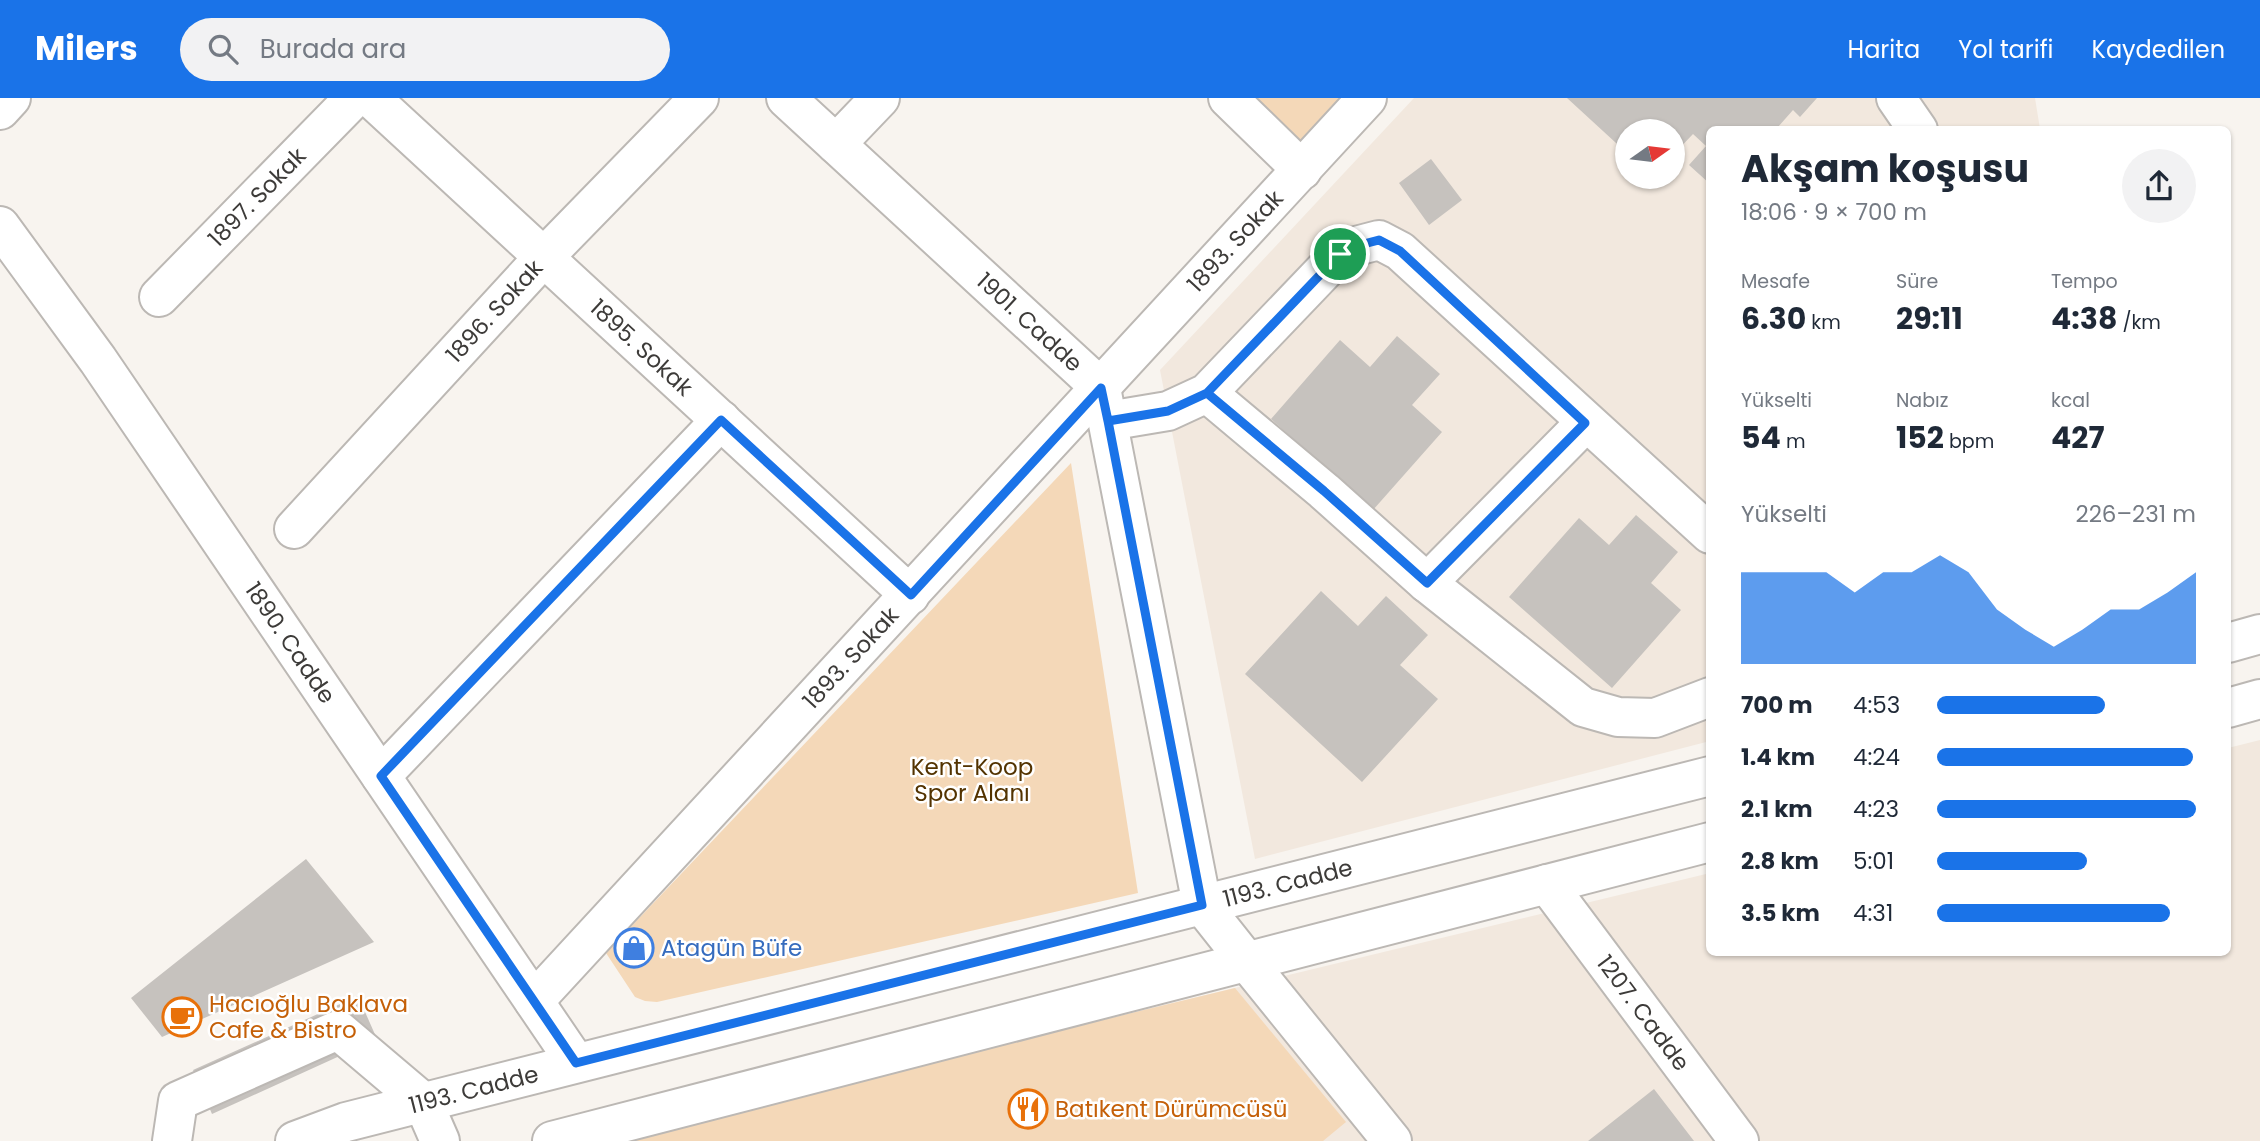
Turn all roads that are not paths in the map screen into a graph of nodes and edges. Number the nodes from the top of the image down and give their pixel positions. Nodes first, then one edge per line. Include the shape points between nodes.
1 (12, 98) edge
2 (354, 98) edge
3 (371, 98) edge
4 (699, 98) edge
5 (786, 98) edge
6 (880, 98) edge
7 (1228, 98) edge
8 (1367, 98) edge
9 (1896, 98) edge
10 (0, 110) edge
11 (1915, 126) edge
12 (836, 144) junction
13 (1302, 170) junction
14 (0, 226) edge
15 (544, 257) junction
16 (159, 297) dead end
17 (1207, 393) junction
18 (1104, 405) junction
19 (721, 420) junction
20 (1585, 423) junction
21 (294, 529) dead end
22 (1706, 530) edge
23 (1427, 583) junction
24 (911, 595) junction
25 (2260, 634) edge
26 (2231, 642) edge
27 (1706, 699) edge
28 (2260, 699) edge
29 (2231, 707) edge
30 (381, 776) junction
31 (1706, 777) edge
32 (1706, 843) edge
33 (1547, 884) junction
34 (1202, 905) junction
35 (1248, 963) junction
36 (534, 1001) junction
37 (576, 1063) junction
38 (423, 1102) junction
39 (1374, 1135) edge
40 (309, 1139) edge
41 (172, 1141) edge
42 (440, 1141) edge
43 (552, 1141) edge
44 (1739, 1141) edge

1 - 10 street
2 - 16 street, 1897. Sokak
3 - 15 street, 1895. Sokak
4 - 15 street, 1896. Sokak
5 - 12 street, 1901. Cadde
6 - 12 street
7 - 13 street
8 - 13 street, 1893. Sokak
9 - 11 street
12 - 18 street, 1901. Cadde
13 - 18 street, 1893. Sokak
14 - 30 street, 1890. Cadde via 98,360
15 - 19 street, 1895. Sokak
15 - 21 street, 1896. Sokak
17 - 18 street via 1168,411
17 - 20 street via 1340,254 1379,240 1400,251
17 - 23 street
18 - 24 street, 1893. Sokak
18 - 34 street
19 - 24 street, 1895. Sokak
19 - 30 street
20 - 22 street
20 - 23 street
23 - 27 street via 1583,707 1618,717 1655,718
24 - 36 street, 1893. Sokak
25 - 26 street
28 - 29 street
30 - 36 street, 1890. Cadde
31 - 34 street, 1193. Cadde
32 - 33 street
33 - 35 street
33 - 44 street, 1207. Cadde
34 - 35 street
34 - 37 street, 1193. Cadde
35 - 39 street
35 - 43 street
36 - 37 street, 1890. Cadde
37 - 38 street, 1193. Cadde
38 - 40 street, 1193. Cadde via 346,1122
38 - 41 street via 338,1030 178,1101
38 - 42 street

